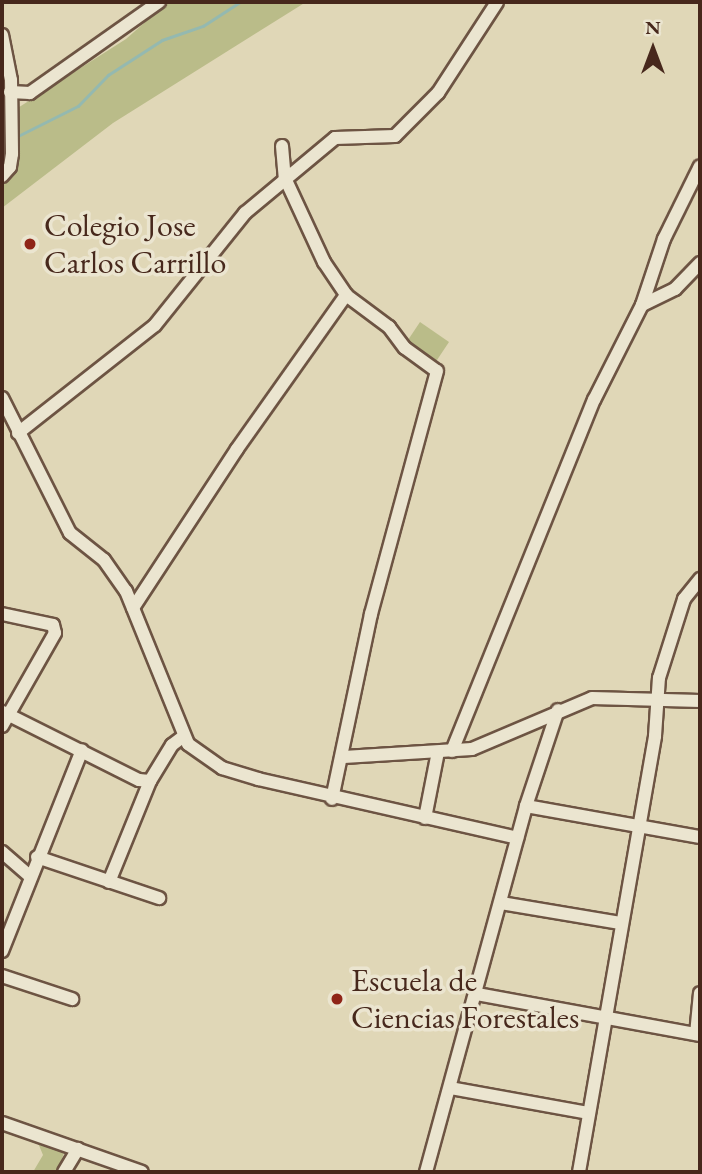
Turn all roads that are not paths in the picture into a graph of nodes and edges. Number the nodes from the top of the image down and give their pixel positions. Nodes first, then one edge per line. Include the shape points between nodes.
1 (159, 2) edge
2 (497, 2) edge
3 (2, 36) edge
4 (10, 92) junction
5 (282, 146) dead end
6 (700, 166) edge
7 (2, 176) edge
8 (285, 178) junction
9 (700, 263) edge
10 (346, 295) junction
11 (642, 305) junction
12 (2, 398) edge
13 (18, 433) junction
14 (700, 579) edge
15 (133, 608) junction
16 (2, 614) edge
17 (657, 697) junction
18 (700, 701) edge
19 (558, 710) junction
20 (5, 713) edge
21 (2, 726) edge
22 (184, 736) junction
23 (82, 750) junction
24 (445, 751) junction
25 (344, 757) junction
26 (150, 781) junction
27 (332, 799) junction
28 (526, 806) junction
29 (425, 818) junction
30 (639, 825) junction
31 (700, 837) edge
32 (517, 838) junction
33 (2, 852) edge
34 (37, 857) junction
35 (30, 876) junction
36 (110, 882) junction
37 (159, 898) dead end
38 (501, 902) junction
39 (620, 923) junction
40 (2, 951) edge
41 (2, 976) edge
42 (700, 993) edge
43 (477, 994) junction
44 (72, 999) dead end
45 (605, 1017) junction
46 (698, 1034) edge
47 (450, 1088) junction
48 (589, 1113) junction
49 (2, 1123) edge
50 (78, 1149) junction
51 (64, 1172) edge
52 (142, 1172) edge
53 (426, 1172) edge
54 (579, 1172) edge

1 - 4 street via 30,93
2 - 8 street via 438,93 395,136 335,138
3 - 4 street
4 - 7 street via 12,154 10,167
5 - 8 street
6 - 11 street via 664,239
8 - 10 street via 324,262
8 - 13 street via 245,213 155,325
9 - 11 street via 675,289
10 - 15 street
10 - 25 street via 437,371 371,614
11 - 24 street via 594,400
12 - 13 street
13 - 15 street via 70,533 104,560
14 - 17 street via 684,599
15 - 22 street
16 - 20 street via 53,625 55,633
17 - 18 street
17 - 19 street via 592,698
17 - 30 street
19 - 24 street via 488,744
19 - 28 street
20 - 21 street
20 - 23 street
22 - 26 street via 172,745
22 - 27 street via 188,744 222,768
23 - 26 street via 139,780
23 - 34 street
24 - 25 street
24 - 29 street
25 - 27 street
26 - 36 street
27 - 29 street
28 - 30 street
28 - 32 street
29 - 32 street
30 - 31 street
30 - 39 street
32 - 38 street
33 - 35 street
34 - 35 street
34 - 36 street
35 - 40 street
36 - 37 street
38 - 39 street
38 - 43 street
39 - 45 street
41 - 44 street
42 - 46 street
43 - 45 street
43 - 47 street
45 - 46 street
45 - 48 street
47 - 48 street
47 - 53 street
48 - 54 street
49 - 50 street
50 - 51 street
50 - 52 street

